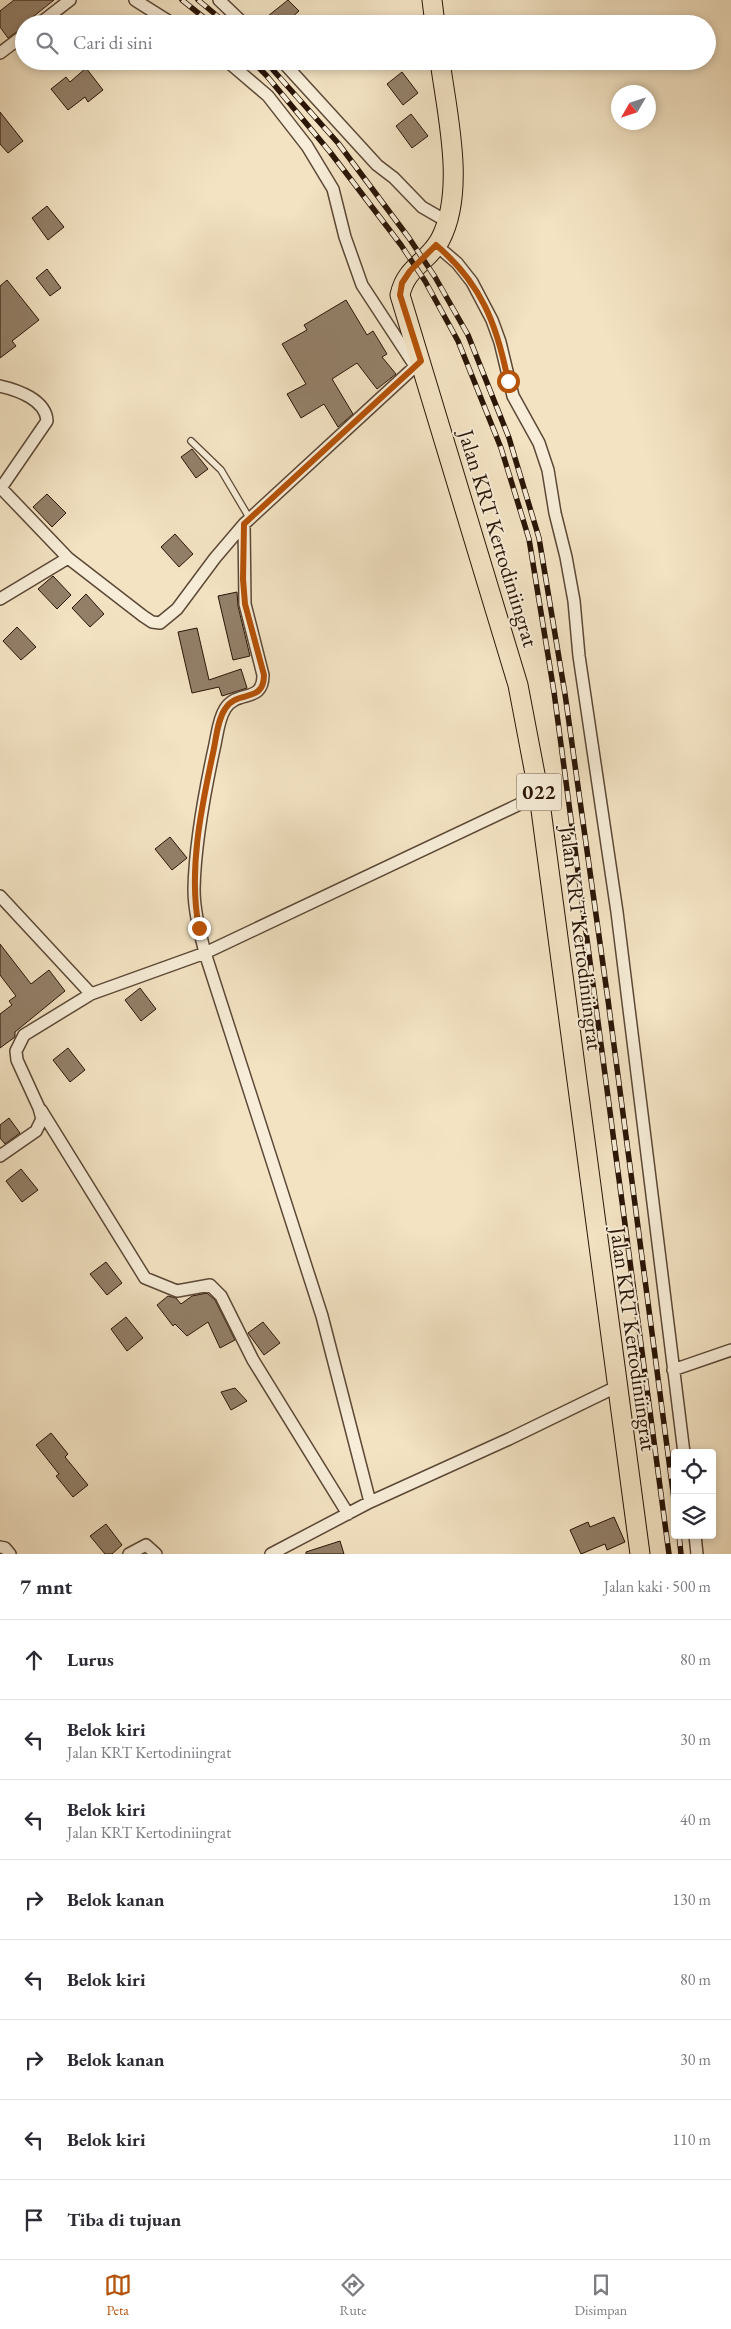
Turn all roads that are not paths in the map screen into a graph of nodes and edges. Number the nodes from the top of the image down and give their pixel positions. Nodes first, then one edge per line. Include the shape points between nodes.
1 (70, 0) edge
2 (135, 0) edge
3 (219, 0) edge
4 (432, 0) edge
5 (51, 15) edge
6 (159, 15) edge
7 (235, 15) edge
8 (434, 15) edge
9 (15, 42) edge
10 (0, 53) edge
11 (238, 70) edge
12 (290, 70) edge
13 (441, 70) edge
14 (448, 222) junction
15 (436, 245) junction
16 (418, 363) junction
17 (0, 386) edge
18 (191, 441) dead end
19 (0, 488) edge
20 (247, 521) junction
21 (68, 558) junction
22 (0, 599) edge
23 (539, 795) junction
24 (0, 896) edge
25 (205, 953) junction
26 (91, 994) junction
27 (39, 1108) junction
28 (0, 1156) edge
29 (731, 1350) edge
30 (672, 1370) junction
31 (616, 1387) junction
32 (683, 1449) edge
33 (370, 1502) junction
34 (348, 1514) junction
35 (695, 1539) edge
36 (0, 1547) edge
37 (10, 1554) edge
38 (129, 1554) edge
39 (156, 1554) edge
40 (271, 1554) edge
41 (640, 1554) edge
42 (697, 1554) edge

1 - 5 street
2 - 6 street
3 - 7 street
4 - 8 main road
9 - 10 street
11 - 16 street via 268,96 306,146 333,189 362,285
12 - 14 street via 377,166 394,178 422,207
13 - 14 main road, Jalan KRT Kertodiniingrat / 022 via 453,160
14 - 15 main road, Jalan KRT Kertodiniingrat / 022
15 - 16 main road, Jalan KRT Kertodiniingrat / 022 via 410,271 402,283 400,295
15 - 30 street via 456,262 480,296 500,342 513,396 539,443 548,470 574,601 579,656 618,921
16 - 20 street
16 - 23 main road, Jalan KRT Kertodiniingrat / 022 via 518,685
17 - 19 street via 40,404 47,412 47,421
18 - 20 lane via 221,470
19 - 21 street
20 - 21 street via 177,609 160,623 143,616
20 - 25 street via 243,579 245,604 264,685 260,691 228,705 222,715 216,742 203,808 194,890
21 - 22 street
23 - 25 street
23 - 31 main road, Jalan KRT Kertodiniingrat / 022
24 - 26 street
25 - 26 street
25 - 33 street via 322,1316
26 - 27 street via 24,1035 19,1044 16,1051 19,1069
27 - 28 street via 42,1119 36,1131
27 - 34 street via 145,1278 177,1291 210,1285 222,1296 254,1360
29 - 30 street
30 - 32 street
31 - 33 street
31 - 41 main road, Jalan KRT Kertodiniingrat / 022
33 - 34 street
34 - 40 street
35 - 42 street
36 - 37 street
38 - 39 street via 146,1545

